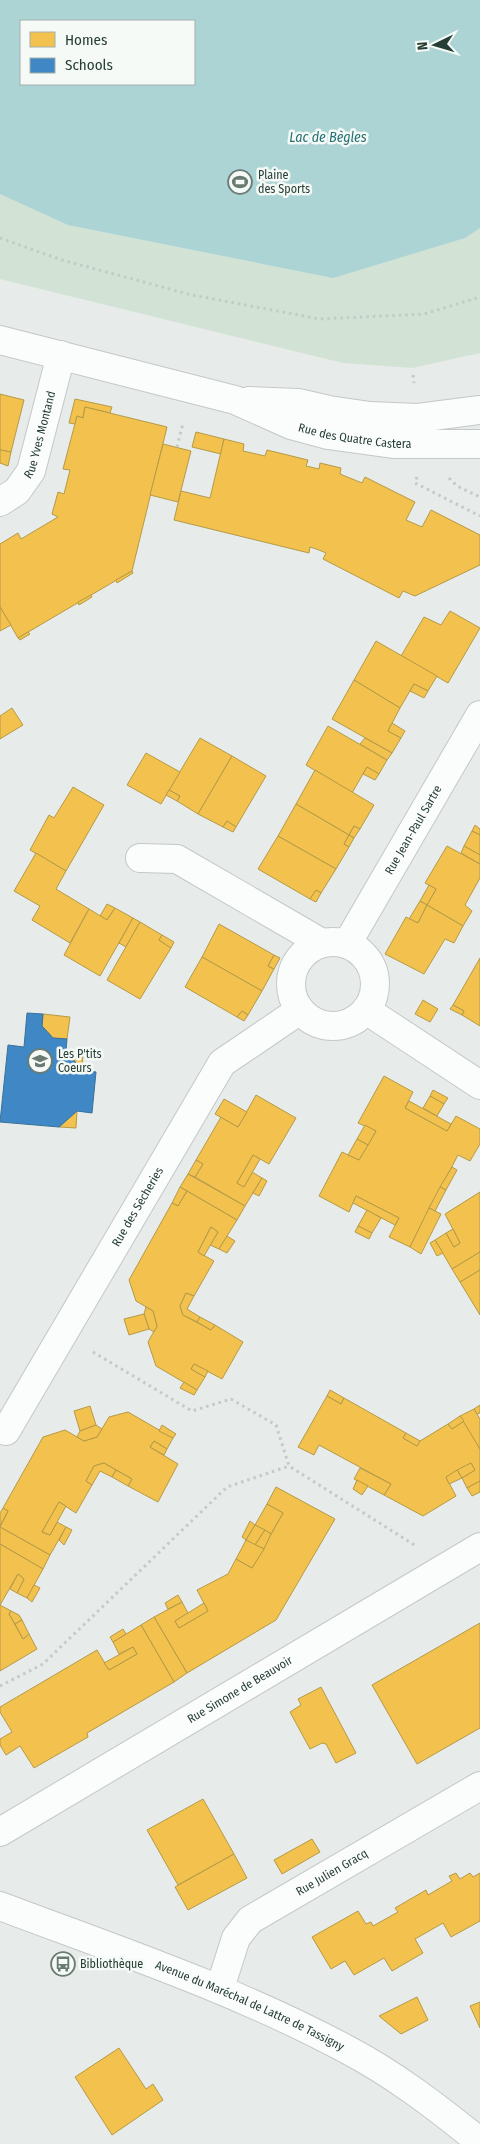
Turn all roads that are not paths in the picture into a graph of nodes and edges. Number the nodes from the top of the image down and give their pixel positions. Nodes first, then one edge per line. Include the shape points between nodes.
1 (0, 340) edge
2 (61, 355) junction
3 (235, 400) junction
4 (480, 410) edge
5 (480, 444) edge
6 (0, 502) edge
7 (480, 715) edge
8 (140, 858) dead end
9 (335, 944) junction
10 (300, 1010) junction
11 (366, 1010) junction
12 (480, 1085) edge
13 (6, 1431) dead end
14 (480, 1547) edge
15 (480, 1786) edge
16 (0, 1832) edge
17 (0, 1906) edge
18 (220, 1988) junction
19 (470, 2140) edge

1 - 2 street, Rue des Quatre Castera
2 - 3 street, Rue des Quatre Castera
2 - 6 street, Rue Yves Montand via 31,471 16,491
3 - 4 street, Rue des Quatre Castera via 298,403 370,416 418,418
3 - 5 street, Rue des Quatre Castera via 291,425 328,435 393,444
7 - 9 street, Rue Jean-Paul Sartre
8 - 9 street via 177,859
9 - 10 street via 304,954 293,971 291,984
9 - 11 street via 359,951 368,960 375,986
10 - 11 street via 320,1024 332,1026 357,1019
10 - 13 street, Rue des Sècheries via 222,1063
11 - 12 street
14 - 16 street, Rue Simone de Beauvoir
15 - 18 street, Rue Julien Gracq via 250,1920 236,1938
17 - 18 street, Avenue du Maréchal de Lattre de Tassigny
18 - 19 street, Avenue du Maréchal de Lattre de Tassigny via 348,2049 426,2099

